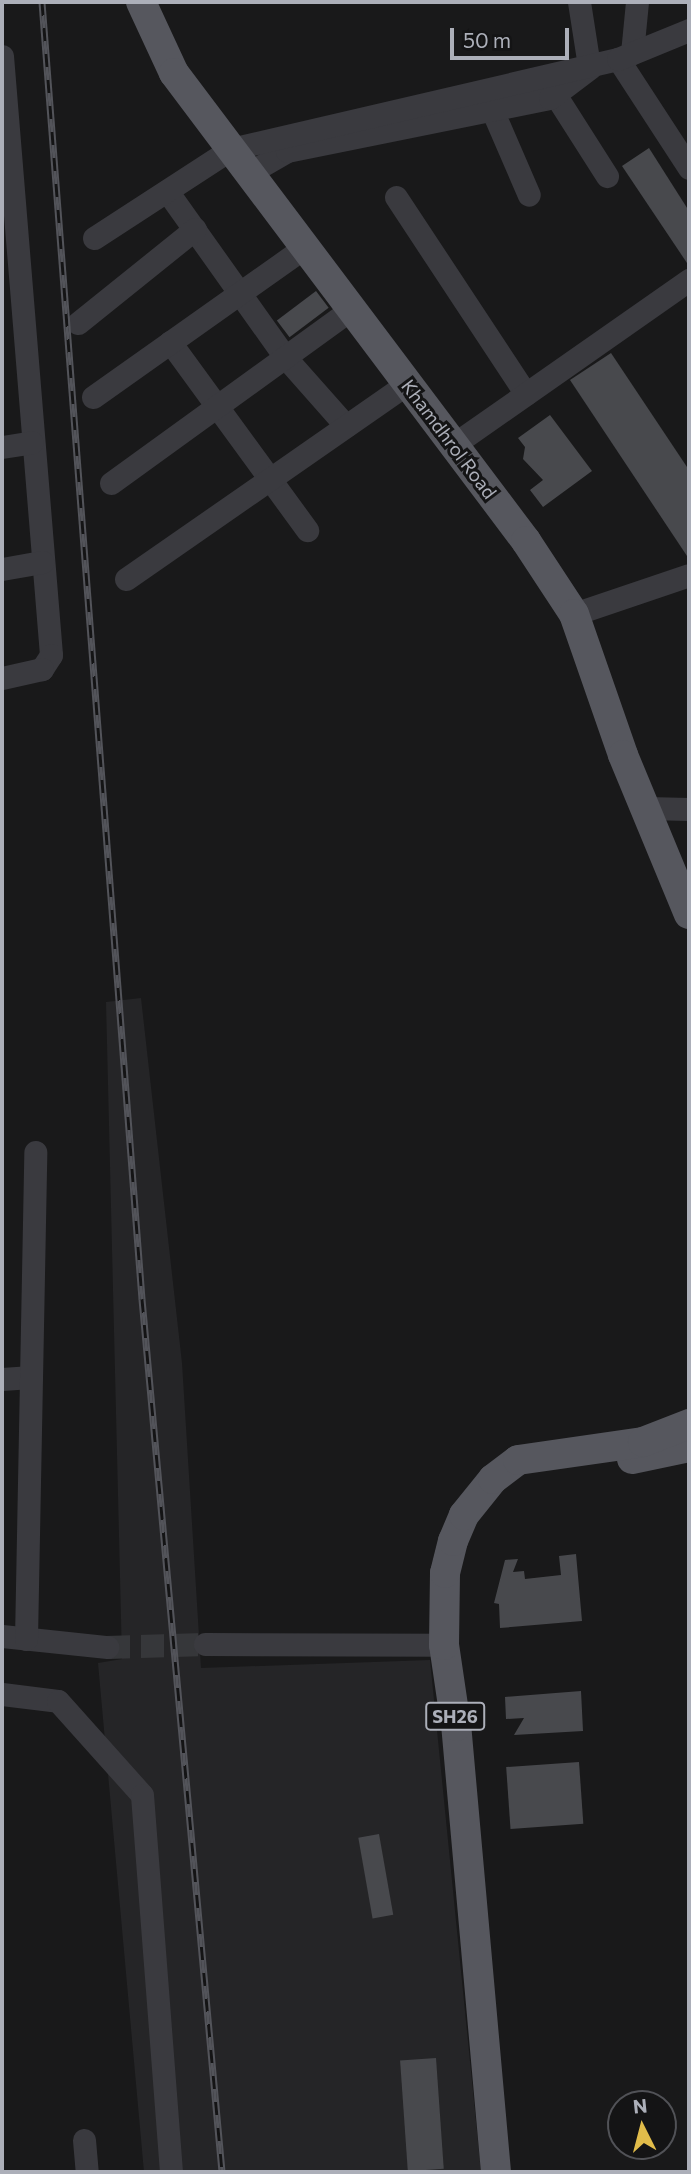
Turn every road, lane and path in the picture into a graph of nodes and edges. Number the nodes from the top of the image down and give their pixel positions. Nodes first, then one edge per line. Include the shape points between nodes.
1 (141, 2) edge
2 (579, 2) edge
3 (637, 2) edge
4 (689, 30) edge
5 (2, 56) edge
6 (625, 56) junction
7 (592, 65) junction
8 (556, 96) junction
9 (493, 112) junction
10 (231, 149) junction
11 (689, 167) edge
12 (249, 173) junction
13 (607, 176) dead end
14 (6, 185) edge
15 (167, 191) junction
16 (529, 195) dead end
17 (396, 197) dead end
18 (195, 229) junction
19 (94, 238) dead end
20 (305, 247) junction
21 (686, 290) edge
22 (241, 292) junction
23 (350, 310) junction
24 (78, 323) dead end
25 (170, 342) junction
26 (285, 357) junction
27 (407, 384) junction
28 (526, 394) junction
29 (93, 397) dead end
30 (218, 405) junction
31 (346, 426) junction
32 (32, 442) junction
33 (453, 445) junction
34 (2, 447) edge
35 (270, 479) junction
36 (111, 483) dead end
37 (307, 530) dead end
38 (42, 562) junction
39 (2, 569) edge
40 (689, 575) edge
41 (126, 579) dead end
42 (574, 614) junction
43 (2, 678) edge
44 (646, 808) junction
45 (689, 809) edge
46 (689, 914) edge
47 (35, 1152) dead end
48 (31, 1377) junction
49 (2, 1379) edge
50 (689, 1424) edge
51 (689, 1447) edge
52 (2, 1636) edge
53 (26, 1639) junction
54 (205, 1644) tunnel mouth
55 (444, 1645) junction
56 (107, 1647) tunnel mouth
57 (2, 1693) edge
58 (84, 2140) dead end
59 (87, 2172) edge
60 (171, 2172) edge
61 (496, 2172) edge
62 (508, 2172) edge

1 - 10 main road, Khamdhrol Road via 174,73
2 - 7 street
3 - 6 street
4 - 6 street
5 - 14 street
6 - 7 street
6 - 11 street
7 - 8 street
7 - 10 street
8 - 9 street
8 - 13 street
9 - 12 street via 287,151
9 - 16 street
10 - 12 main road, Khamdhrol Road
10 - 15 street
12 - 20 main road, Khamdhrol Road
14 - 32 street
15 - 18 street
15 - 19 street
17 - 28 street
18 - 22 street
18 - 24 street
20 - 22 street
20 - 23 main road, Khamdhrol Road
21 - 28 street
22 - 25 street
22 - 26 street
23 - 26 street
23 - 27 main road, Khamdhrol Road
25 - 29 street
25 - 30 street
26 - 30 street
26 - 31 street
27 - 31 street
27 - 33 main road, Khamdhrol Road
28 - 33 street
30 - 35 street
30 - 36 street
31 - 35 street
32 - 34 street
32 - 38 street
33 - 42 main road, Khamdhrol Road
35 - 37 street
35 - 41 street
38 - 39 street
38 - 43 street via 51,655 41,669
40 - 42 street
42 - 44 main road, Khamdhrol Road
44 - 45 street
44 - 46 main road, Khamdhrol Road
47 - 48 street
48 - 49 street
48 - 53 street
50 - 55 main road, SH26 via 643,1442 518,1460 494,1479 464,1515 453,1541 445,1573
51 - 62 main road, SH26 via 667,1455 531,1476 493,1503 467,1555 460,1623 462,1663
52 - 53 street
53 - 56 street
54 - 55 street
55 - 61 main road, SH26 via 456,1726
57 - 60 street via 58,1701 142,1795
58 - 59 street

